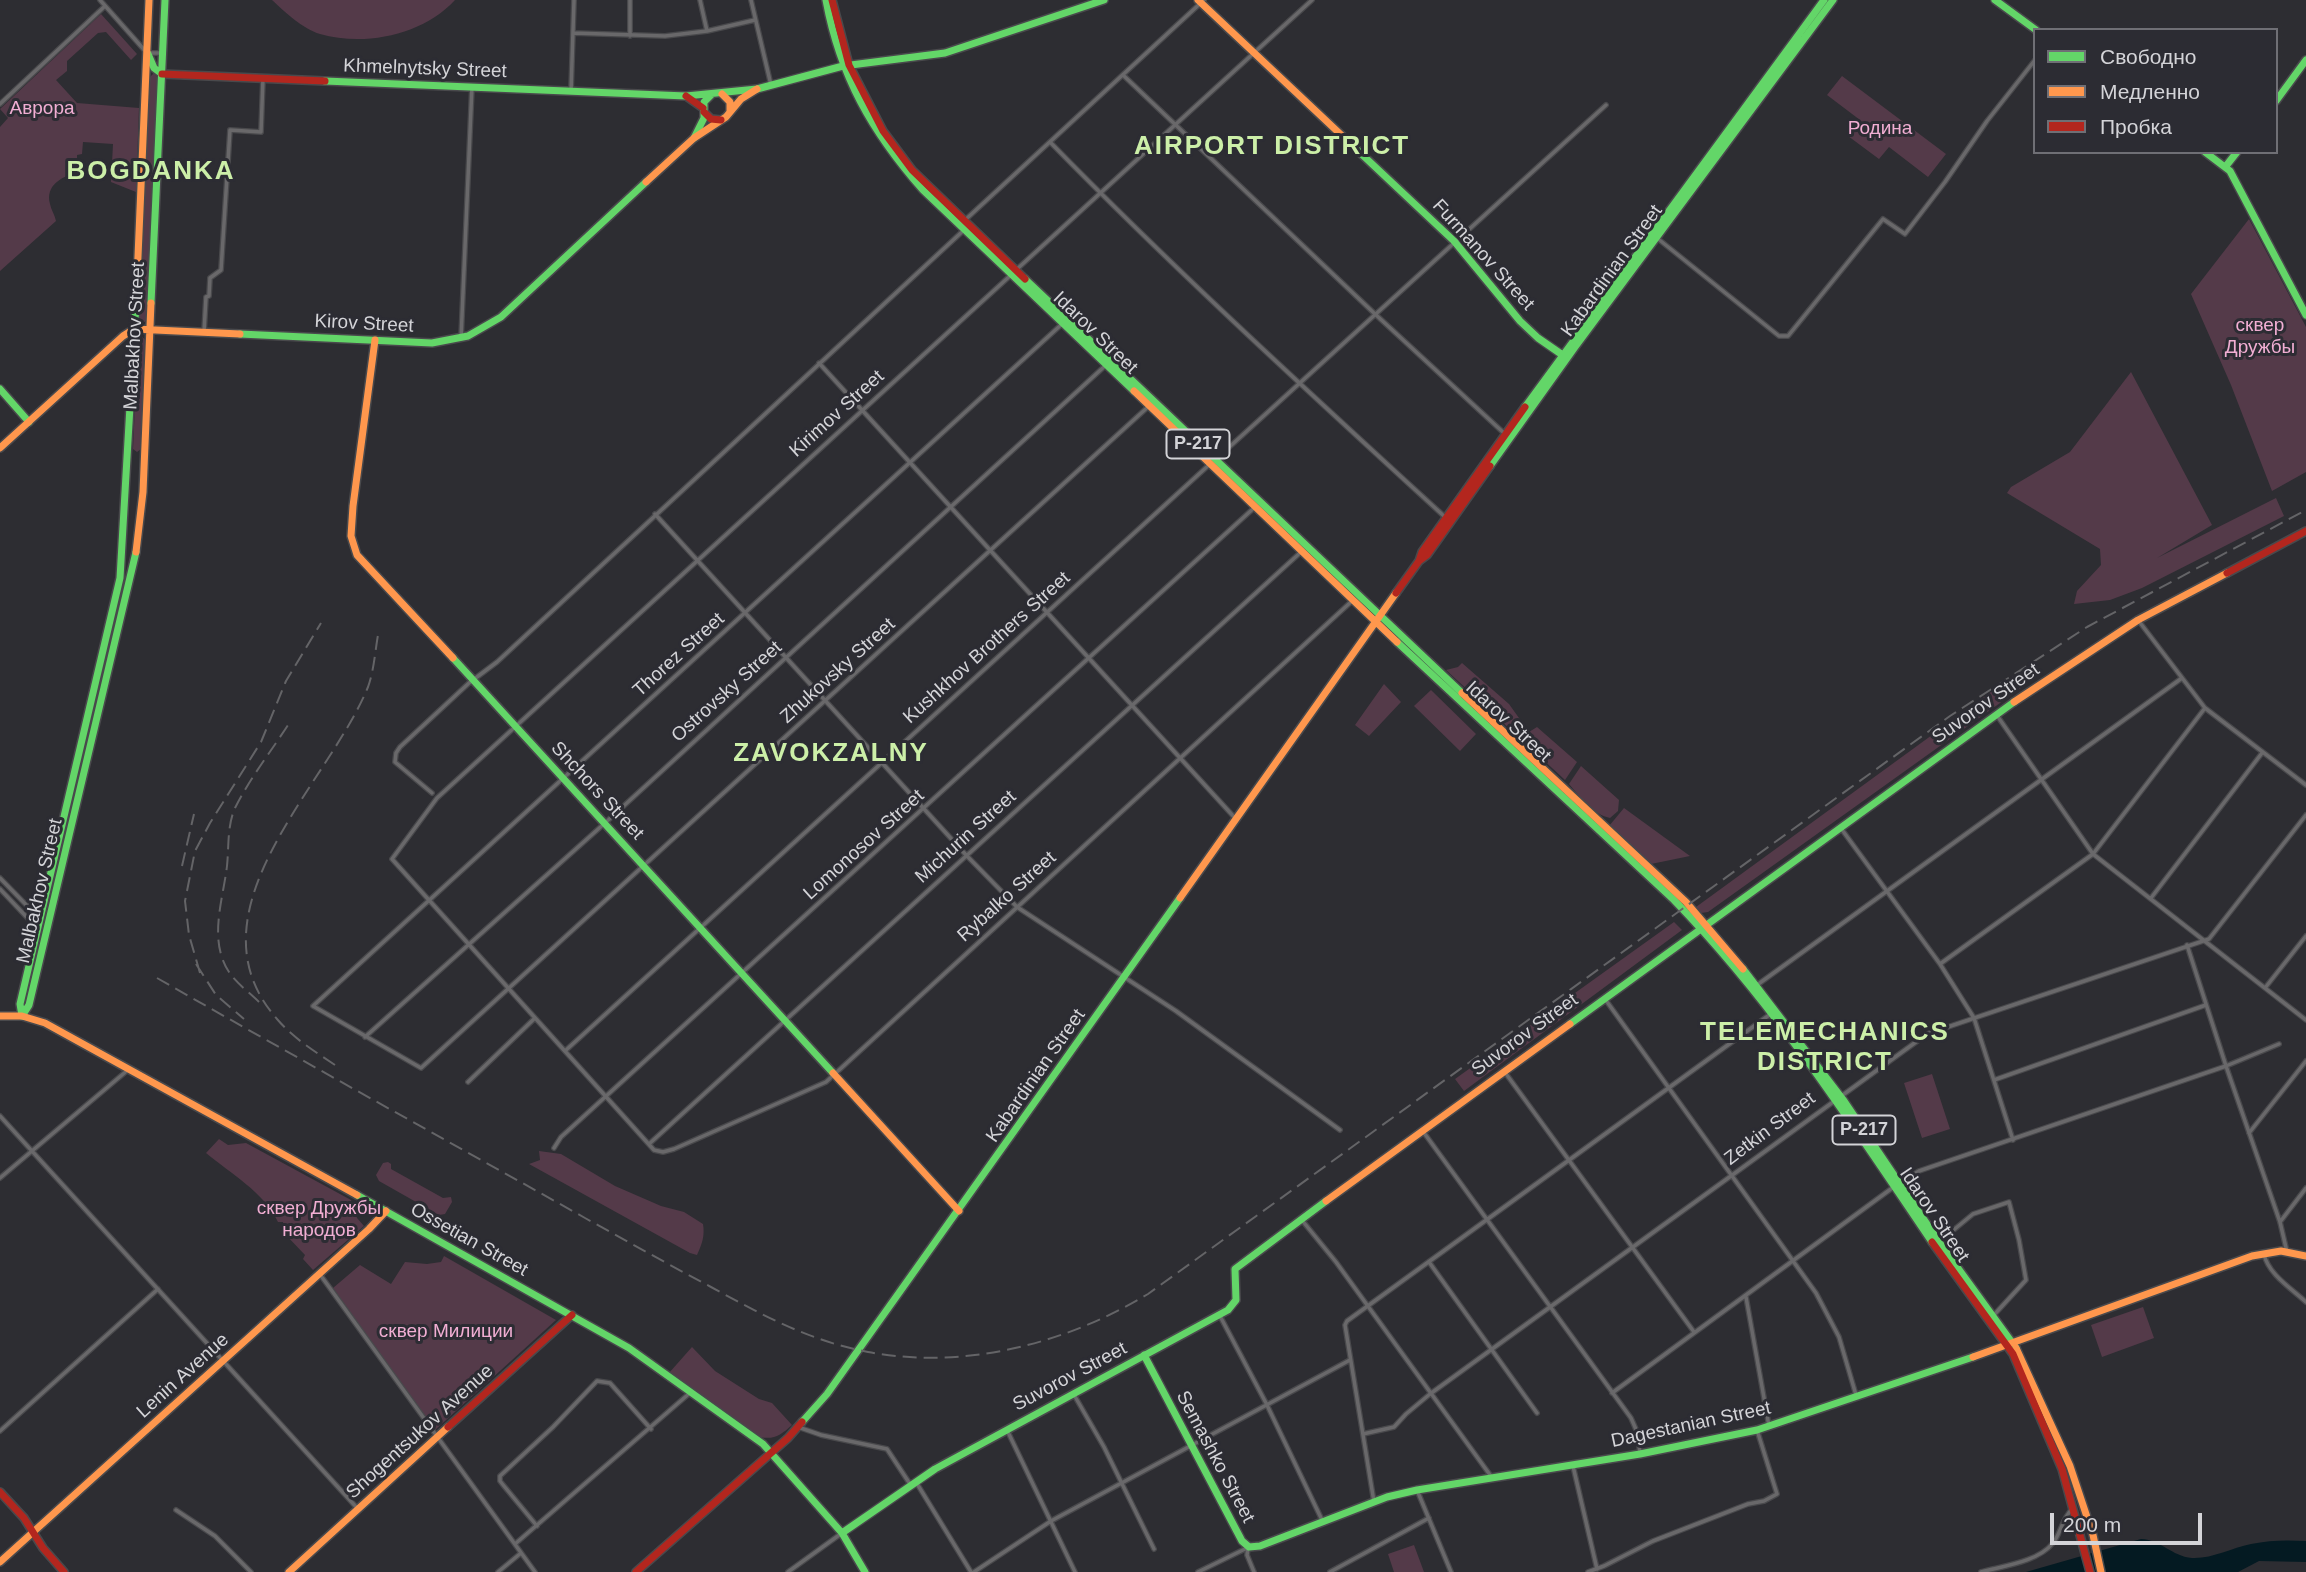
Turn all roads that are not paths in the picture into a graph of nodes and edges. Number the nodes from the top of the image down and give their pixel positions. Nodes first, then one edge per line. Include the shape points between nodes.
1 (100, 0) edge
2 (149, 0) edge
3 (165, 0) edge
4 (574, 0) edge
5 (630, 0) edge
6 (700, 0) edge
7 (751, 0) edge
8 (826, 0) edge
9 (832, 0) edge
10 (1104, 0) edge
11 (1312, 0) edge
12 (1824, 0) edge
13 (1833, 0) edge
14 (1995, 0) edge
15 (1201, 1) edge
16 (105, 6) junction
17 (755, 20) junction
18 (2033, 28) edge
19 (707, 31) junction
20 (573, 33) junction
21 (630, 36) junction
22 (147, 53) junction
23 (163, 53) junction
24 (1254, 53) junction
25 (2306, 60) edge
26 (2033, 63) edge
27 (846, 65) junction
28 (154, 68) junction
29 (146, 72) junction
30 (162, 74) junction
31 (1123, 75) junction
32 (263, 78) junction
33 (771, 85) junction
34 (472, 86) junction
35 (757, 89) junction
36 (571, 92) junction
37 (718, 93) junction
38 (686, 96) junction
39 (2278, 98) edge
40 (0, 104) edge
41 (1606, 105) dead end
42 (704, 110) junction
43 (730, 111) junction
44 (721, 120) junction
45 (1175, 125) junction
46 (694, 138) junction
47 (1050, 142) junction
48 (2208, 154) edge
49 (2235, 154) edge
50 (2226, 166) junction
51 (1100, 194) junction
52 (964, 226) junction
53 (1654, 236) junction
54 (1454, 241) junction
55 (1013, 273) junction
56 (1375, 314) junction
57 (2306, 315) edge
58 (1063, 323) junction
59 (134, 329) junction
60 (151, 330) junction
61 (204, 332) junction
62 (461, 339) junction
63 (375, 340) junction
64 (1565, 356) junction
65 (819, 363) junction
66 (1106, 365) junction
67 (1299, 383) junction
68 (0, 389) edge
69 (1149, 407) junction
70 (863, 410) junction
71 (29, 422) junction
72 (1505, 434) junction
73 (0, 448) edge
74 (911, 462) junction
75 (1212, 462) junction
76 (951, 506) junction
77 (1255, 507) junction
78 (655, 514) junction
79 (1446, 518) junction
80 (2306, 531) edge
81 (990, 551) junction
82 (1303, 551) junction
83 (697, 561) junction
84 (1419, 561) junction
85 (1352, 601) junction
86 (746, 612) junction
87 (1047, 612) junction
88 (1378, 619) junction
89 (2138, 620) junction
90 (785, 657) junction
91 (1090, 658) junction
92 (2182, 678) junction
93 (475, 680) junction
94 (827, 701) junction
95 (1133, 705) junction
96 (2205, 708) junction
97 (1996, 714) junction
98 (517, 726) junction
99 (2262, 753) junction
100 (1181, 758) junction
101 (882, 762) junction
102 (563, 778) junction
103 (2042, 780) junction
104 (2306, 785) edge
105 (432, 793) dead end
106 (925, 809) junction
107 (2306, 815) edge
108 (1237, 820) junction
109 (605, 823) junction
110 (1840, 827) junction
111 (2093, 854) junction
112 (967, 856) junction
113 (644, 865) junction
114 (0, 878) edge
115 (0, 889) edge
116 (1887, 892) junction
117 (2151, 898) junction
118 (429, 901) junction
119 (1017, 907) junction
120 (38, 918) junction
121 (1703, 926) junction
122 (699, 927) junction
123 (37, 928) junction
124 (2306, 936) edge
125 (2204, 941) junction
126 (468, 944) junction
127 (2187, 945) junction
128 (1940, 964) junction
129 (742, 974) junction
130 (1125, 977) junction
131 (1758, 985) junction
132 (2265, 988) junction
133 (508, 989) junction
134 (1604, 998) junction
135 (2206, 1006) junction
136 (1772, 1013) junction
137 (0, 1016) edge
138 (22, 1016) junction
139 (535, 1018) junction
140 (1974, 1018) junction
141 (785, 1020) junction
142 (2306, 1020) edge
143 (365, 1037) junction
144 (2279, 1044) dead end
145 (565, 1051) junction
146 (2306, 1060) edge
147 (2226, 1066) junction
148 (130, 1069) junction
149 (1504, 1070) junction
150 (834, 1074) junction
151 (1993, 1080) junction
152 (468, 1082) dead end
153 (1668, 1089) junction
154 (608, 1096) junction
155 (1837, 1097) junction
156 (0, 1116) edge
157 (1340, 1130) dead end
158 (1422, 1130) junction
159 (2249, 1133) junction
160 (2013, 1140) junction
161 (649, 1144) junction
162 (554, 1148) dead end
163 (31, 1151) junction
164 (1570, 1160) junction
165 (1731, 1176) junction
166 (0, 1178) edge
167 (1897, 1184) junction
168 (2306, 1188) edge
169 (386, 1211) junction
170 (959, 1211) junction
171 (1301, 1220) junction
172 (1488, 1220) junction
173 (2280, 1222) junction
174 (1939, 1242) junction
175 (1632, 1248) junction
176 (2264, 1252) junction
177 (2287, 1252) junction
178 (2306, 1256) edge
179 (1794, 1261) junction
180 (1429, 1262) junction
181 (319, 1273) junction
182 (158, 1289) junction
183 (1746, 1297) junction
184 (2306, 1302) edge
185 (1367, 1307) junction
186 (1552, 1307) junction
187 (572, 1315) junction
188 (1220, 1316) junction
189 (1993, 1316) junction
190 (1694, 1332) junction
191 (2010, 1344) junction
192 (1492, 1349) junction
193 (1144, 1355) junction
194 (1351, 1359) junction
195 (223, 1361) junction
196 (691, 1392) junction
197 (1073, 1393) junction
198 (1612, 1393) junction
199 (1430, 1394) junction
200 (1856, 1395) junction
201 (1266, 1404) junction
202 (1537, 1413) dead end
203 (1769, 1426) junction
204 (797, 1427) junction
205 (651, 1429) junction
206 (1006, 1429) junction
207 (1757, 1430) junction
208 (0, 1431) edge
209 (1363, 1434) junction
210 (438, 1437) junction
211 (1191, 1445) junction
212 (772, 1452) junction
213 (1640, 1454) junction
214 (1573, 1466) junction
215 (1493, 1479) junction
216 (912, 1482) junction
217 (1121, 1482) junction
218 (1417, 1490) junction
219 (0, 1492) edge
220 (1374, 1502) junction
221 (2073, 1508) junction
222 (359, 1509) junction
223 (176, 1510) dead end
224 (1429, 1518) junction
225 (1051, 1521) junction
226 (1322, 1522) junction
227 (537, 1526) junction
228 (33, 1532) junction
229 (842, 1533) junction
230 (515, 1544) junction
231 (1249, 1547) junction
232 (1154, 1549) dead end
233 (521, 1553) junction
234 (0, 1562) edge
235 (1597, 1569) junction
236 (64, 1572) edge
237 (251, 1572) edge
238 (289, 1572) edge
239 (498, 1572) edge
240 (535, 1572) edge
241 (636, 1572) edge
242 (788, 1572) edge
243 (864, 1572) edge
244 (973, 1572) edge
245 (1075, 1572) edge
246 (1198, 1572) edge
247 (1254, 1572) edge
248 (1329, 1572) edge
249 (1451, 1572) edge
250 (1588, 1572) edge
251 (1981, 1572) edge
252 (2090, 1572) edge
253 (2101, 1572) edge

1 - 16 street
2 - 22 main road, Malbakhov Street
3 - 23 main road, Malbakhov Street
4 - 20 street
5 - 21 street
6 - 19 street
7 - 17 street
8 - 27 main road, Idarov Street / Р-217
9 - 27 main road, Idarov Street / Р-217
10 - 27 main road via 953,51
11 - 24 street, Kirimov Street
12 - 53 main road, Kabardinian Street
13 - 53 main road, Kabardinian Street
14 - 18 main road
15 - 24 main road, Furmanov Street
15 - 31 street
16 - 22 street
16 - 40 street
17 - 19 street
17 - 33 street
19 - 21 street
20 - 21 street
20 - 36 street
22 - 23 street
22 - 28 main road
22 - 29 main road, Malbakhov Street
23 - 30 main road, Malbakhov Street
24 - 45 street, Kirimov Street
24 - 54 main road, Furmanov Street
25 - 39 main road
26 - 53 street via 1905,234 1883,219 1785,337
27 - 33 main road
27 - 52 main road, Idarov Street / Р-217 via 890,142
27 - 52 main road, Idarov Street / Р-217 via 875,130 893,156
28 - 29 main road
28 - 30 main road
29 - 59 main road, Malbakhov Street
30 - 32 main road, Khmelnytsky Street
30 - 60 main road, Malbakhov Street
31 - 45 street
31 - 47 street
32 - 34 main road, Khmelnytsky Street
32 - 61 street via 261,132 230,130 221,270 210,278
33 - 35 main road
34 - 36 main road, Khmelnytsky Street
34 - 62 street
35 - 37 main road, Khmelnytsky Street
35 - 43 main road
36 - 38 main road, Khmelnytsky Street
37 - 38 main road, Khmelnytsky Street
37 - 42 main road via 706,99
37 - 43 main road via 730,102
38 - 42 main road
41 - 54 street, Kushkhov Brothers Street
42 - 44 main road via 711,119
42 - 46 main road
43 - 44 main road
44 - 46 main road, Kirov Street
45 - 51 street, Kirimov Street
45 - 56 street
46 - 62 main road, Kirov Street via 500,317
47 - 51 street
47 - 52 street
48 - 50 main road
49 - 50 main road
50 - 57 main road
51 - 55 street, Kirimov Street
51 - 67 street
52 - 55 main road, Idarov Street / Р-217
52 - 65 street
53 - 64 main road, Kabardinian Street
54 - 56 street, Kushkhov Brothers Street
54 - 64 main road, Furmanov Street via 1520,321
55 - 58 main road, Idarov Street / Р-217
55 - 70 street, Kirimov Street
55 - 75 main road, Idarov Street / Р-217
56 - 67 street, Kushkhov Brothers Street
56 - 72 street
58 - 66 main road, Idarov Street / Р-217
58 - 74 street, Thorez Street
59 - 60 main road, Kirov Street
59 - 71 main road
59 - 120 main road, Malbakhov Street via 120,578
60 - 61 main road, Kirov Street
60 - 138 main road, Malbakhov Street via 138,542 29,1005
61 - 63 main road, Kirov Street
62 - 63 main road, Kirov Street via 432,343
63 - 93 main road, Shchors Street via 355,488 353,547
64 - 72 main road, Kabardinian Street
64 - 84 main road, Kabardinian Street
65 - 70 street
65 - 78 street
66 - 69 main road, Idarov Street / Р-217
66 - 76 street, Ostrovsky Street
67 - 75 street, Kushkhov Brothers Street
67 - 79 street
68 - 71 main road
69 - 75 main road, Idarov Street / Р-217
69 - 81 street, Zhukovsky Street
70 - 74 street
70 - 83 street, Kirimov Street
71 - 73 main road
72 - 79 main road, Kabardinian Street
74 - 76 street
74 - 86 street, Thorez Street
75 - 77 main road, Idarov Street / Р-217
75 - 87 street, Kushkhov Brothers Street
75 - 88 main road, Idarov Street / Р-217
76 - 81 street
76 - 90 street, Ostrovsky Street
77 - 82 main road, Idarov Street / Р-217
77 - 91 street, Lomonosov Street
78 - 83 street
78 - 93 street
79 - 84 main road, Kabardinian Street
80 - 89 main road, Suvorov Street
81 - 87 street
81 - 94 street, Zhukovsky Street
82 - 85 main road, Idarov Street / Р-217
82 - 95 street, Michurin Street
83 - 86 street
83 - 98 street, Kirimov Street
84 - 88 main road, Kabardinian Street
85 - 88 main road, Idarov Street / Р-217
85 - 100 street, Rybalko Street
86 - 90 street
86 - 102 street, Thorez Street
87 - 91 street
87 - 101 street, Kushkhov Brothers Street
88 - 108 main road, Kabardinian Street
88 - 121 main road, Idarov Street / Р-217
89 - 92 street
89 - 97 main road, Suvorov Street
90 - 94 street
90 - 109 street, Ostrovsky Street
91 - 95 street
91 - 106 street, Lomonosov Street
92 - 96 street
92 - 103 street
93 - 98 main road, Shchors Street
93 - 105 street via 396,753 395,762
94 - 101 street
94 - 113 street, Zhukovsky Street
95 - 100 street
95 - 112 street, Michurin Street
96 - 99 street
96 - 111 street
97 - 103 street
97 - 110 main road, Suvorov Street
98 - 102 main road, Shchors Street
98 - 118 street, Kirimov Street via 437,798 392,859
99 - 104 street
99 - 117 street
100 - 108 street
100 - 119 street, Rybalko Street
101 - 106 street
101 - 122 street, Kushkhov Brothers Street
102 - 109 main road, Shchors Street
102 - 118 street, Thorez Street
103 - 111 street
103 - 116 street
106 - 112 street
106 - 129 street, Lomonosov Street
107 - 125 street
108 - 130 main road, Kabardinian Street
109 - 113 main road, Shchors Street
109 - 126 street, Ostrovsky Street
110 - 116 street
110 - 121 main road, Suvorov Street
111 - 117 street
111 - 128 street
112 - 119 street
112 - 141 street, Michurin Street
113 - 122 main road, Shchors Street
113 - 133 street, Zhukovsky Street
114 - 120 street
115 - 123 street
116 - 128 street
116 - 131 street
117 - 125 street
118 - 126 street
118 - 143 street, Thorez Street via 313,1006
119 - 130 street
119 - 150 street, Rybalko Street
120 - 123 main road, Malbakhov Street
121 - 131 main road, Idarov Street / Р-217
121 - 134 main road, Suvorov Street
121 - 136 main road, Idarov Street / Р-217
122 - 129 main road, Shchors Street
122 - 145 street, Kushkhov Brothers Street
123 - 138 main road, Malbakhov Street via 20,1004
124 - 132 street
125 - 127 street, Zetkin Street
125 - 132 street
126 - 133 street
126 - 143 street, Ostrovsky Street
127 - 135 street
127 - 140 street, Zetkin Street
128 - 140 street
129 - 141 main road, Shchors Street
129 - 154 street, Lomonosov Street
130 - 157 street
130 - 170 main road, Kabardinian Street
131 - 155 main road, Idarov Street / Р-217
132 - 142 street
133 - 139 street
133 - 143 street, Zhukovsky Street via 421,1068
134 - 149 main road, Suvorov Street
134 - 153 street
135 - 147 street
135 - 151 street
136 - 153 street
136 - 155 main road, Idarov Street / Р-217
137 - 138 main road, Ossetian Street
138 - 148 main road, Ossetian Street via 45,1023
139 - 145 street
139 - 152 street
140 - 151 street
140 - 155 street, Zetkin Street via 1927,1034
141 - 150 main road, Shchors Street
141 - 161 street, Michurin Street
144 - 147 street
145 - 154 street
146 - 159 street
147 - 159 street
147 - 160 street
148 - 163 street
148 - 169 main road, Ossetian Street
149 - 158 main road, Suvorov Street
149 - 164 street
150 - 161 street, Rybalko Street via 822,1084 674,1149 659,1152
150 - 170 main road, Shchors Street
151 - 160 street
153 - 164 street
153 - 165 street
154 - 161 street
154 - 162 street, Lomonosov Street
155 - 165 street, Zetkin Street
155 - 167 main road, Idarov Street / Р-217
156 - 163 street
158 - 171 main road, Suvorov Street
158 - 172 street
159 - 173 street
160 - 167 street via 1919,1171
163 - 166 street
163 - 182 street
164 - 172 street
164 - 175 street
165 - 175 street, Zetkin Street
165 - 179 street
167 - 174 main road, Idarov Street / Р-217
167 - 179 street
167 - 191 main road, Idarov Street / Р-217 via 1942,1256
168 - 173 street
169 - 181 main road, Lenin Avenue
169 - 187 main road, Ossetian Street
170 - 204 main road, Kabardinian Street via 850,1364
171 - 185 street
171 - 188 main road, Suvorov Street via 1237,1267 1236,1300
172 - 180 street
172 - 186 street
173 - 177 street
174 - 189 main road, Idarov Street / Р-217
174 - 189 street via 1973,1214 2006,1201 2011,1204 2026,1280
175 - 186 street, Zetkin Street
175 - 190 street
176 - 177 main road
176 - 184 street via 2270,1268
176 - 191 main road, Dagestanian Street
177 - 178 main road
179 - 183 street
179 - 200 street via 1839,1337
180 - 185 street
180 - 192 street
181 - 195 main road, Lenin Avenue
181 - 210 street
182 - 195 street
182 - 208 street
183 - 190 street
183 - 203 street
185 - 194 street via 1345,1323
185 - 199 street
186 - 192 street, Zetkin Street
186 - 198 street
187 - 196 main road, Ossetian Street
187 - 210 main road, Shogentsukov Avenue
188 - 193 main road, Suvorov Street
188 - 201 street
189 - 191 main road, Idarov Street / Р-217
190 - 198 street
191 - 200 main road, Dagestanian Street
191 - 221 main road, Idarov Street / Р-217 via 2055,1448
191 - 253 main road, Idarov Street / Р-217 via 2027,1368 2070,1466
192 - 199 street, Zetkin Street
192 - 202 street
193 - 197 main road, Suvorov Street
193 - 211 main road, Semashko Street
194 - 201 street
194 - 209 street
195 - 222 street
195 - 228 main road, Lenin Avenue
196 - 205 street
196 - 212 main road, Ossetian Street
197 - 206 main road, Suvorov Street
197 - 217 street
198 - 213 street via 1636,1426
199 - 209 street, Zetkin Street via 1394,1427
199 - 215 street
200 - 203 main road, Dagestanian Street
201 - 211 street
201 - 226 street
203 - 207 main road, Dagestanian Street
204 - 212 main road, Kabardinian Street
204 - 216 street via 887,1449
205 - 227 street
205 - 227 street via 610,1383 597,1381 500,1476
206 - 216 main road, Suvorov Street
206 - 225 street
207 - 213 main road, Dagestanian Street
207 - 235 street via 1777,1494 1653,1541
209 - 220 street
210 - 222 main road, Shogentsukov Avenue
210 - 230 street
211 - 217 street
211 - 231 main road, Semashko Street
212 - 229 main road, Ossetian Street
212 - 241 main road, Kabardinian Street
213 - 214 main road, Dagestanian Street
214 - 215 main road, Dagestanian Street
214 - 235 street
215 - 218 main road, Dagestanian Street
216 - 229 main road, Suvorov Street
216 - 244 street
217 - 225 street
217 - 232 street
218 - 220 main road, Dagestanian Street
218 - 224 street
219 - 228 main road
220 - 226 main road, Dagestanian Street
221 - 251 street via 2043,1552
221 - 252 main road, Idarov Street / Р-217
222 - 238 main road, Shogentsukov Avenue
223 - 237 street via 215,1536
224 - 248 street
224 - 249 street
225 - 244 street
225 - 245 street
226 - 231 main road, Dagestanian Street
227 - 230 street
228 - 234 main road, Lenin Avenue
228 - 236 main road
229 - 242 street, Suvorov Street
229 - 243 main road, Ossetian Street
230 - 233 street
231 - 246 street, Dagestanian Street
231 - 247 street, Semashko Street via 1247,1555
233 - 239 street
233 - 240 street
235 - 250 street

